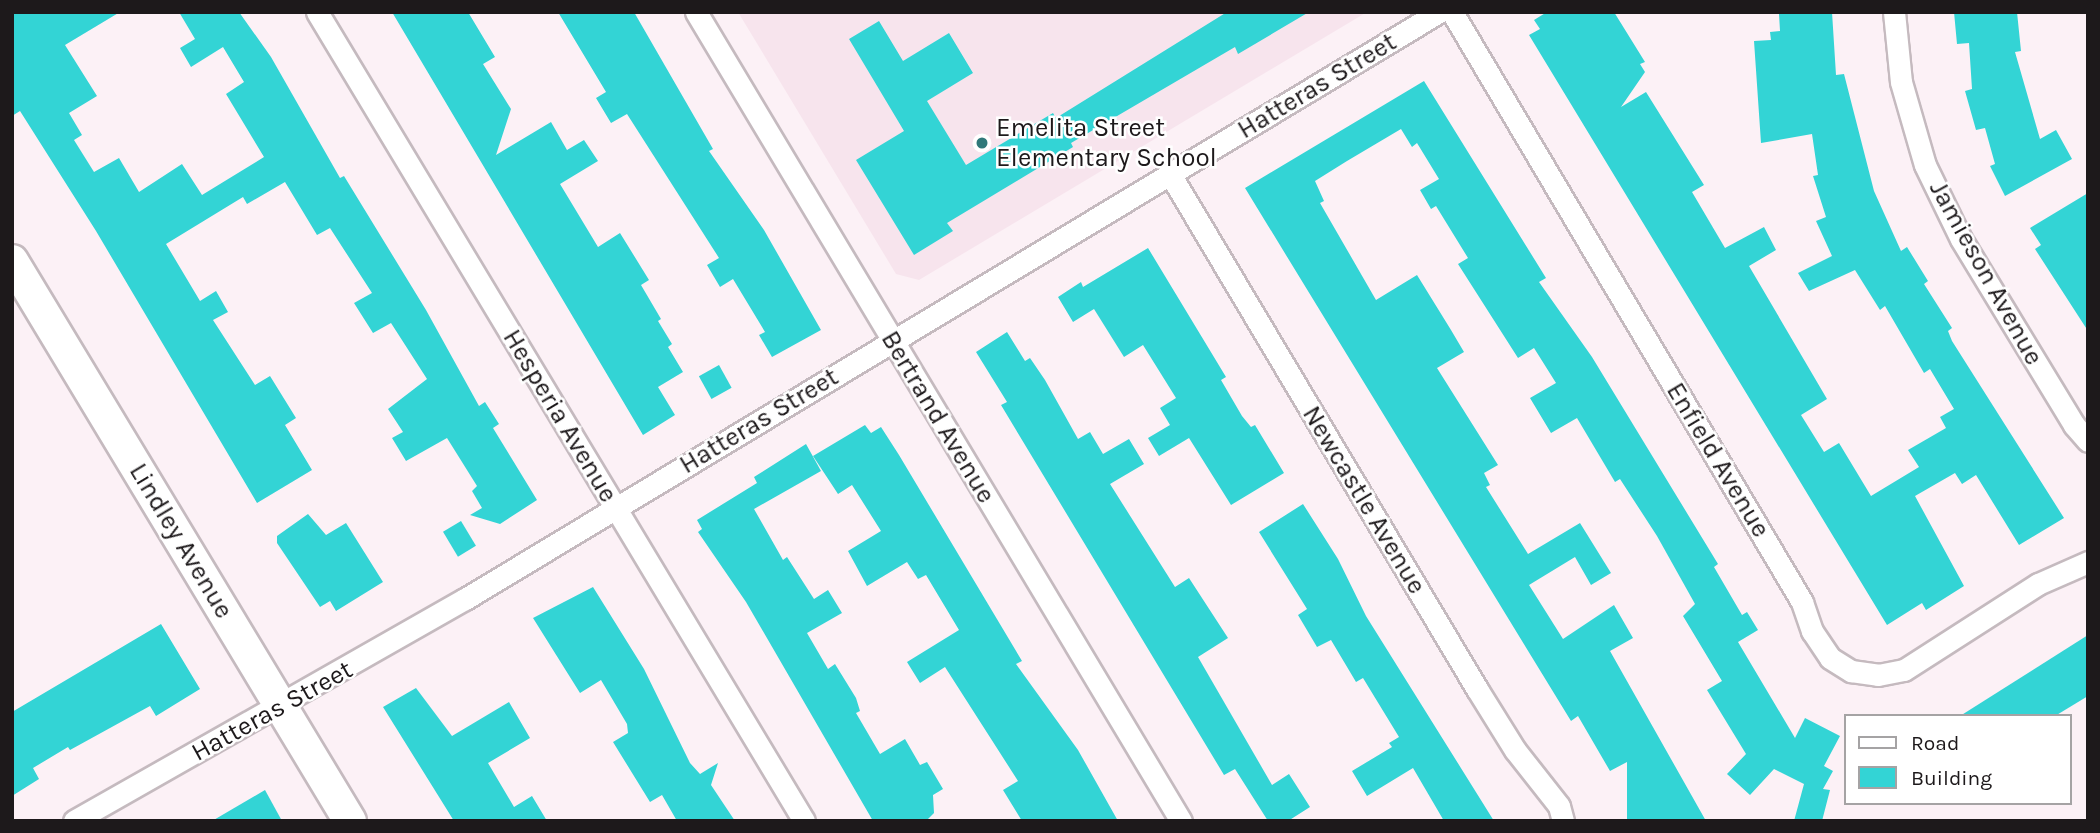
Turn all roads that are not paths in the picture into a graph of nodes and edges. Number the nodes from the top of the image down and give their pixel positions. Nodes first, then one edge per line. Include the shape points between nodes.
1 (317, 12) edge
2 (696, 12) edge
3 (1439, 12) edge
4 (1452, 12) edge
5 (1894, 12) edge
6 (1170, 174) junction
7 (12, 261) edge
8 (893, 341) junction
9 (2088, 441) edge
10 (616, 508) junction
11 (2088, 562) edge
12 (281, 706) junction
13 (74, 821) edge
14 (351, 821) edge
15 (804, 821) edge
16 (1181, 821) edge
17 (1563, 821) edge

1 - 10 street, Hesperia Avenue
2 - 8 street, Bertrand Avenue
3 - 6 street, Hatteras Street
4 - 11 street, Enfield Avenue via 1802,602 1812,631 1830,659 1851,671 1878,675 1905,670 2038,584
5 - 9 street, Jamieson Avenue via 1901,82 1926,165 1961,239
6 - 8 street, Hatteras Street
6 - 17 street, Newcastle Avenue via 1470,678 1515,750 1559,806
7 - 12 main road, Lindley Avenue
8 - 10 street, Hatteras Street
8 - 16 street, Bertrand Avenue
10 - 12 street, Hatteras Street
10 - 15 street, Hesperia Avenue
12 - 13 street, Hatteras Street
12 - 14 main road, Lindley Avenue

